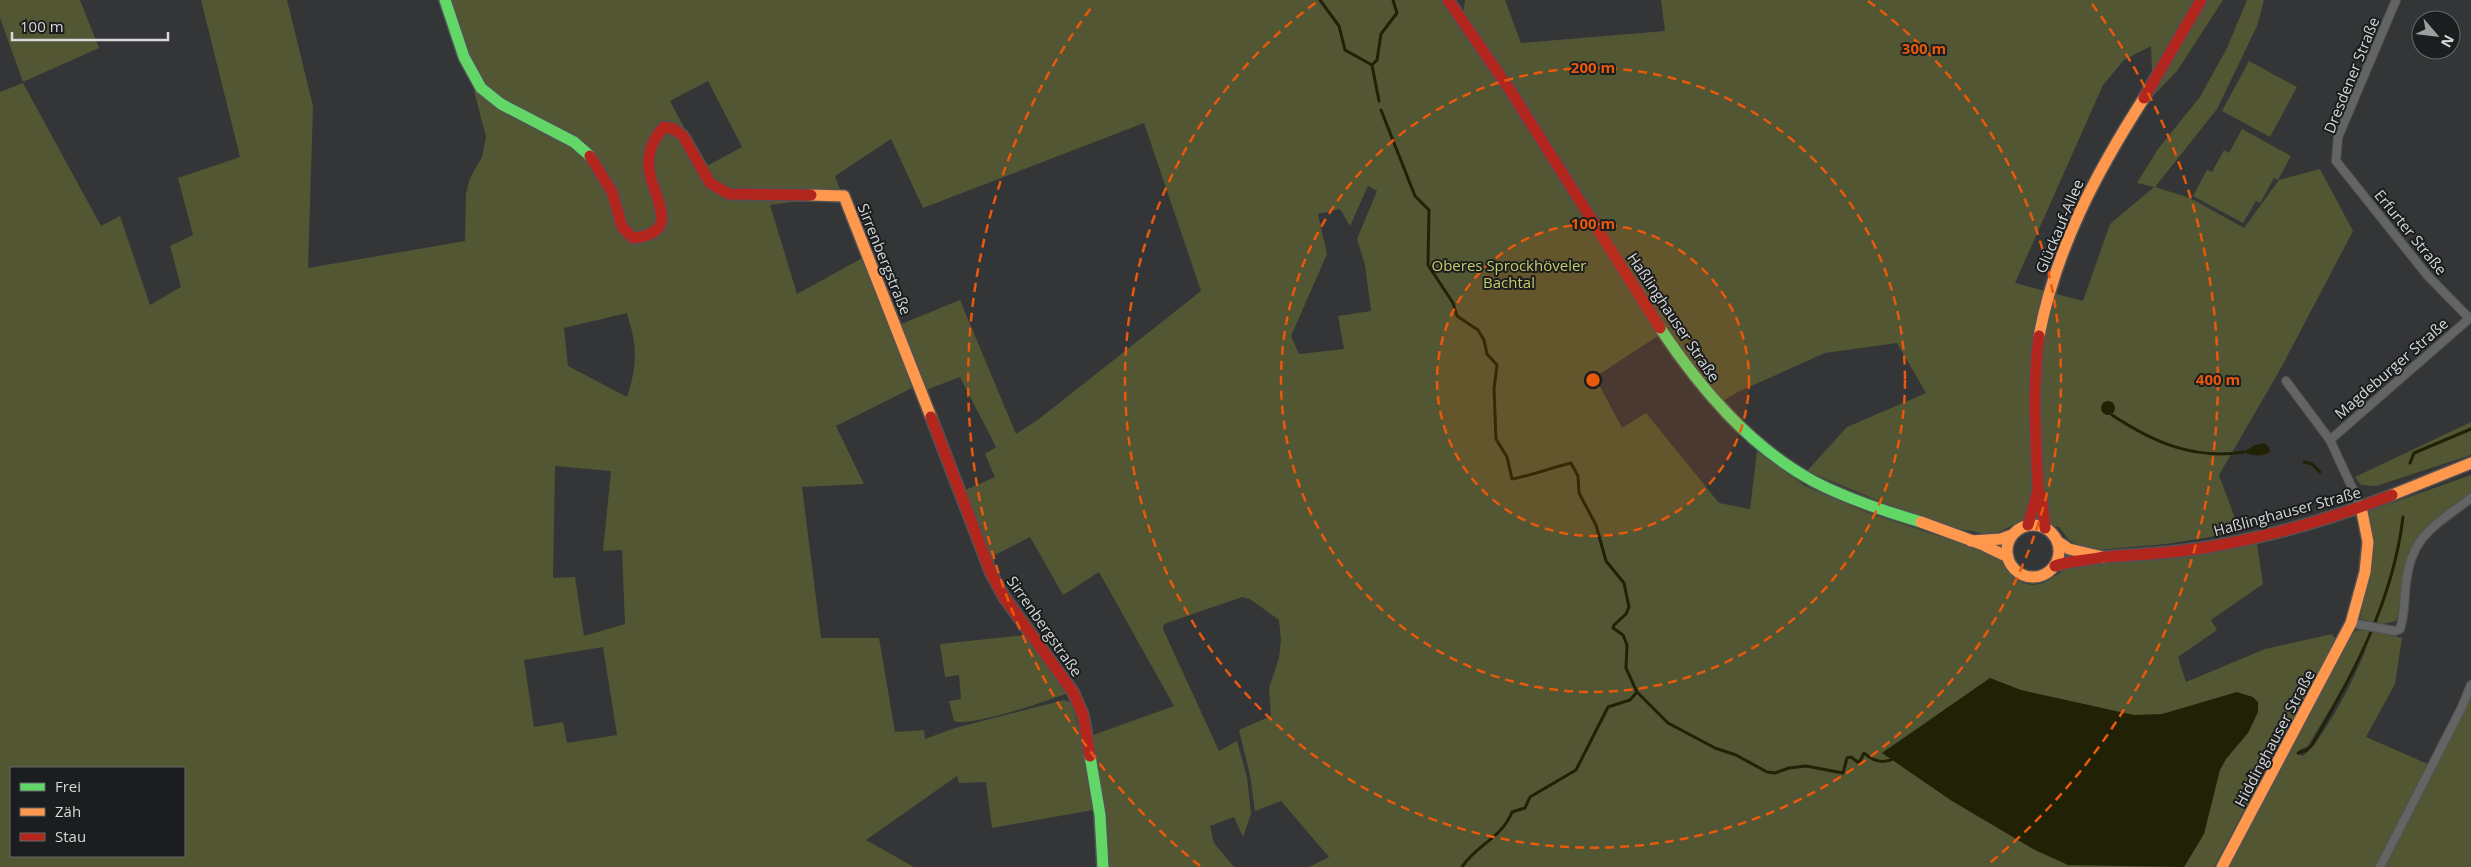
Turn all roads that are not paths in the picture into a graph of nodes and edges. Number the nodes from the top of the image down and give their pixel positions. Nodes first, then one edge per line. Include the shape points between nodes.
1 (445, 0) edge
2 (1448, 0) edge
3 (2202, 0) edge
4 (2396, 0) edge
5 (2336, 161) joint
6 (2470, 318) edge
7 (2286, 381) dead end
8 (2330, 440) junction
9 (2471, 463) edge
10 (2038, 491) junction
11 (2471, 498) edge
12 (2361, 507) junction
13 (2028, 526) junction
14 (2045, 528) junction
15 (2012, 535) junction
16 (1971, 541) junction
17 (2057, 541) junction
18 (2008, 557) junction
19 (2103, 557) junction
20 (2054, 566) junction
21 (2350, 623) junction
22 (2471, 685) edge
23 (1103, 867) edge
24 (2222, 867) edge
25 (2380, 867) edge

1 - 23 main road, Sirrenbergstraße via 468,65 482,89 498,102 544,124 584,150 613,193 621,229 633,238 656,231 663,218 661,202 649,171 649,149 664,127 683,136 710,183 729,194 844,196 991,573 1004,597 1074,692 1083,715 1100,815
2 - 16 main road, Haßlinghauser Straße via 1664,335 1717,406 1752,439 1810,479 1871,507
3 - 10 main road, Glückauf-Allee via 2182,39 2093,184 2050,284 2038,337 2034,390
4 - 5 street, Dresdener Straße via 2338,137
5 - 6 street, Erfurter Straße via 2427,275
6 - 8 street, Magdeburger Straße
7 - 8 street
8 - 12 street
9 - 12 main road, Haßlinghauser Straße
10 - 13 main road, Glückauf-Allee
10 - 14 main road, Glückauf-Allee
11 - 21 street via 2423,536 2408,566 2400,629 2395,631
12 - 19 main road, Haßlinghauser Straße via 2209,547
12 - 21 main road, Hiddinghauser Straße via 2367,550 2365,572
13 - 14 main road
13 - 15 main road
14 - 17 main road
15 - 16 main road, Haßlinghauser Straße
15 - 18 main road via 2007,547
16 - 18 main road, Haßlinghauser Straße
17 - 19 main road, Haßlinghauser Straße via 2069,549
17 - 20 main road via 2059,555
18 - 20 main road via 2013,568 2028,577 2046,574
19 - 20 main road, Haßlinghauser Straße
21 - 24 main road, Hiddinghauser Straße
22 - 25 street

